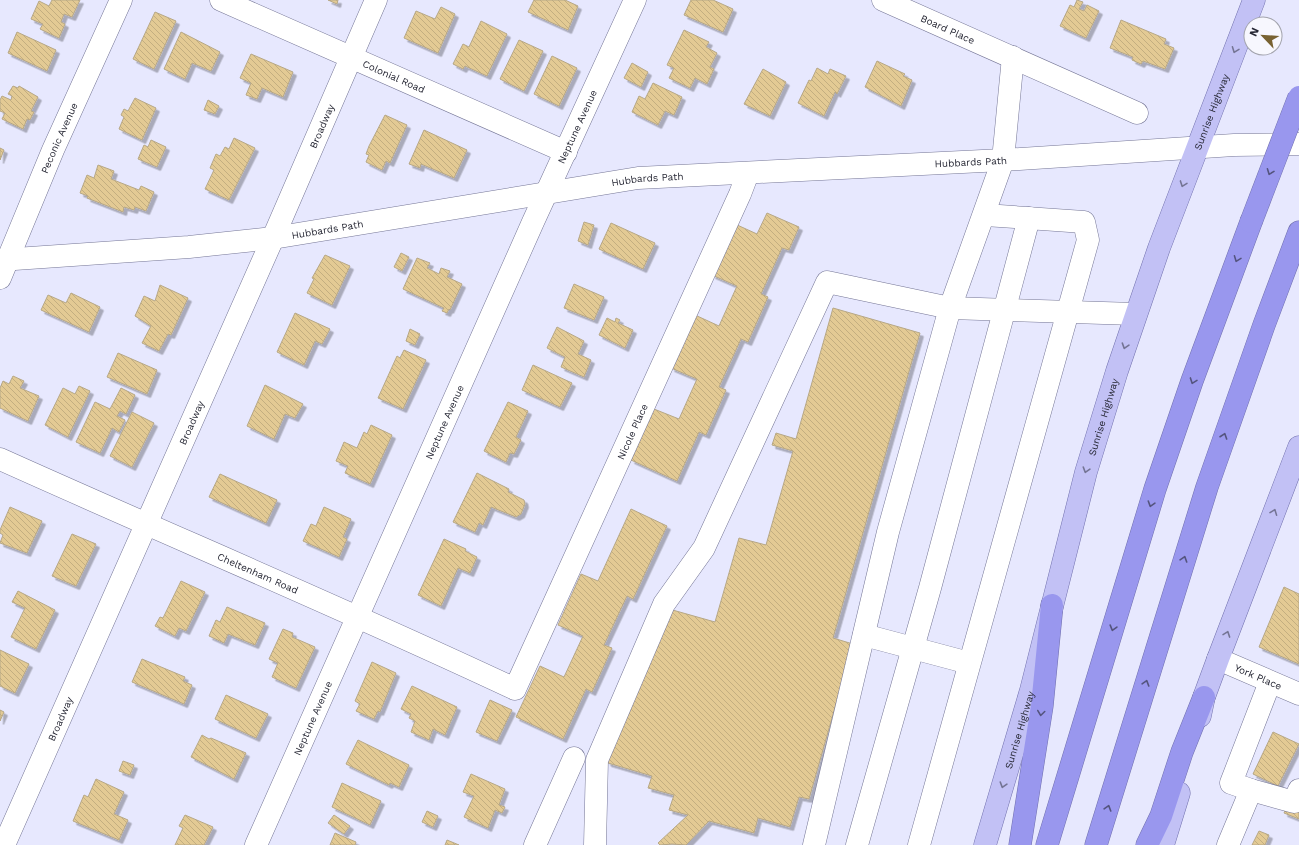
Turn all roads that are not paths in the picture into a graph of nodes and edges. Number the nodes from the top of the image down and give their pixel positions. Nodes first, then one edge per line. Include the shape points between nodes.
1 (121, 0) edge
2 (221, 0) edge
3 (376, 0) edge
4 (635, 0) edge
5 (883, 0) edge
6 (1254, 0) edge
7 (1012, 57) junction
8 (351, 58) junction
9 (1299, 97) edge
10 (1137, 113) dead end
11 (1299, 144) edge
12 (1197, 148) junction
13 (566, 152) junction
14 (1003, 160) junction
15 (748, 173) junction
16 (546, 194) junction
17 (985, 215) junction
18 (1029, 218) junction
19 (1299, 232) edge
20 (273, 238) junction
21 (3, 266) edge
22 (950, 308) junction
23 (1005, 310) junction
24 (1067, 312) junction
25 (1135, 314) junction
26 (1299, 447) edge
27 (0, 459) edge
28 (146, 525) junction
29 (1052, 605) junction
30 (357, 617) junction
31 (864, 635) junction
32 (913, 648) junction
33 (1218, 659) junction
34 (970, 663) junction
35 (1270, 682) junction
36 (515, 689) joint
37 (1299, 694) edge
38 (1204, 696) junction
39 (574, 758) dead end
40 (1251, 790) junction
41 (1299, 790) edge
42 (4, 845) edge
43 (256, 845) edge
44 (535, 845) edge
45 (595, 845) edge
46 (814, 845) edge
47 (857, 845) edge
48 (919, 845) edge
49 (984, 845) edge
50 (1020, 845) edge
51 (1047, 845) edge
52 (1096, 845) edge
53 (1147, 845) edge
54 (1163, 845) edge
55 (1228, 845) edge

1 - 21 street, Peconic Avenue
2 - 8 street, Colonial Road
3 - 8 street, Broadway
4 - 13 street, Neptune Avenue
5 - 7 street, Board Place
6 -> 12 main road, Sunrise Highway
7 - 10 street, Board Place
7 - 14 street
8 - 13 street, Colonial Road
8 - 20 street, Broadway
9 -> 51 highway, bridge via 1192,381 1155,490
11 - 12 street, Hubbards Path
12 - 14 street, Hubbards Path
12 -> 25 main road, Sunrise Highway
13 - 16 street, Neptune Avenue
14 - 15 street, Hubbards Path
14 - 17 street
15 - 16 street, Hubbards Path via 638,178
15 - 36 street, Nicole Place
16 - 20 street, Hubbards Path
16 - 30 street, Neptune Avenue
17 - 18 street
17 - 22 street
18 - 23 street
18 - 24 street via 1084,222 1088,240
52 -> 19 highway via 1203,500 1244,378
20 - 21 street, Hubbards Path
20 - 28 street, Broadway
22 - 23 street
22 - 31 street via 888,532
22 - 45 street via 827,282 704,548 664,604 597,760
23 - 24 street
23 - 32 street
24 - 25 street
24 - 34 street
25 -> 29 main road, Sunrise Highway via 1086,472
33 -> 26 main road
27 - 28 street, Cheltenham Road
28 - 30 street, Cheltenham Road
28 - 42 street, Broadway
29 -> 49 main road, Sunrise Highway via 1020,730
29 -> 50 highway via 1042,706
30 - 36 street, Cheltenham Road
30 - 43 street, Neptune Avenue
31 - 32 street
31 - 46 street
32 - 34 street
32 - 47 street
33 - 35 street, York Place
33 - 38 main road
34 - 48 street
35 - 37 street, York Place
35 - 40 street via 1231,783
38 - 53 highway via 1161,816
38 - 54 main road via 1192,754
39 - 44 street
40 - 41 street via 1294,802
40 - 55 street

